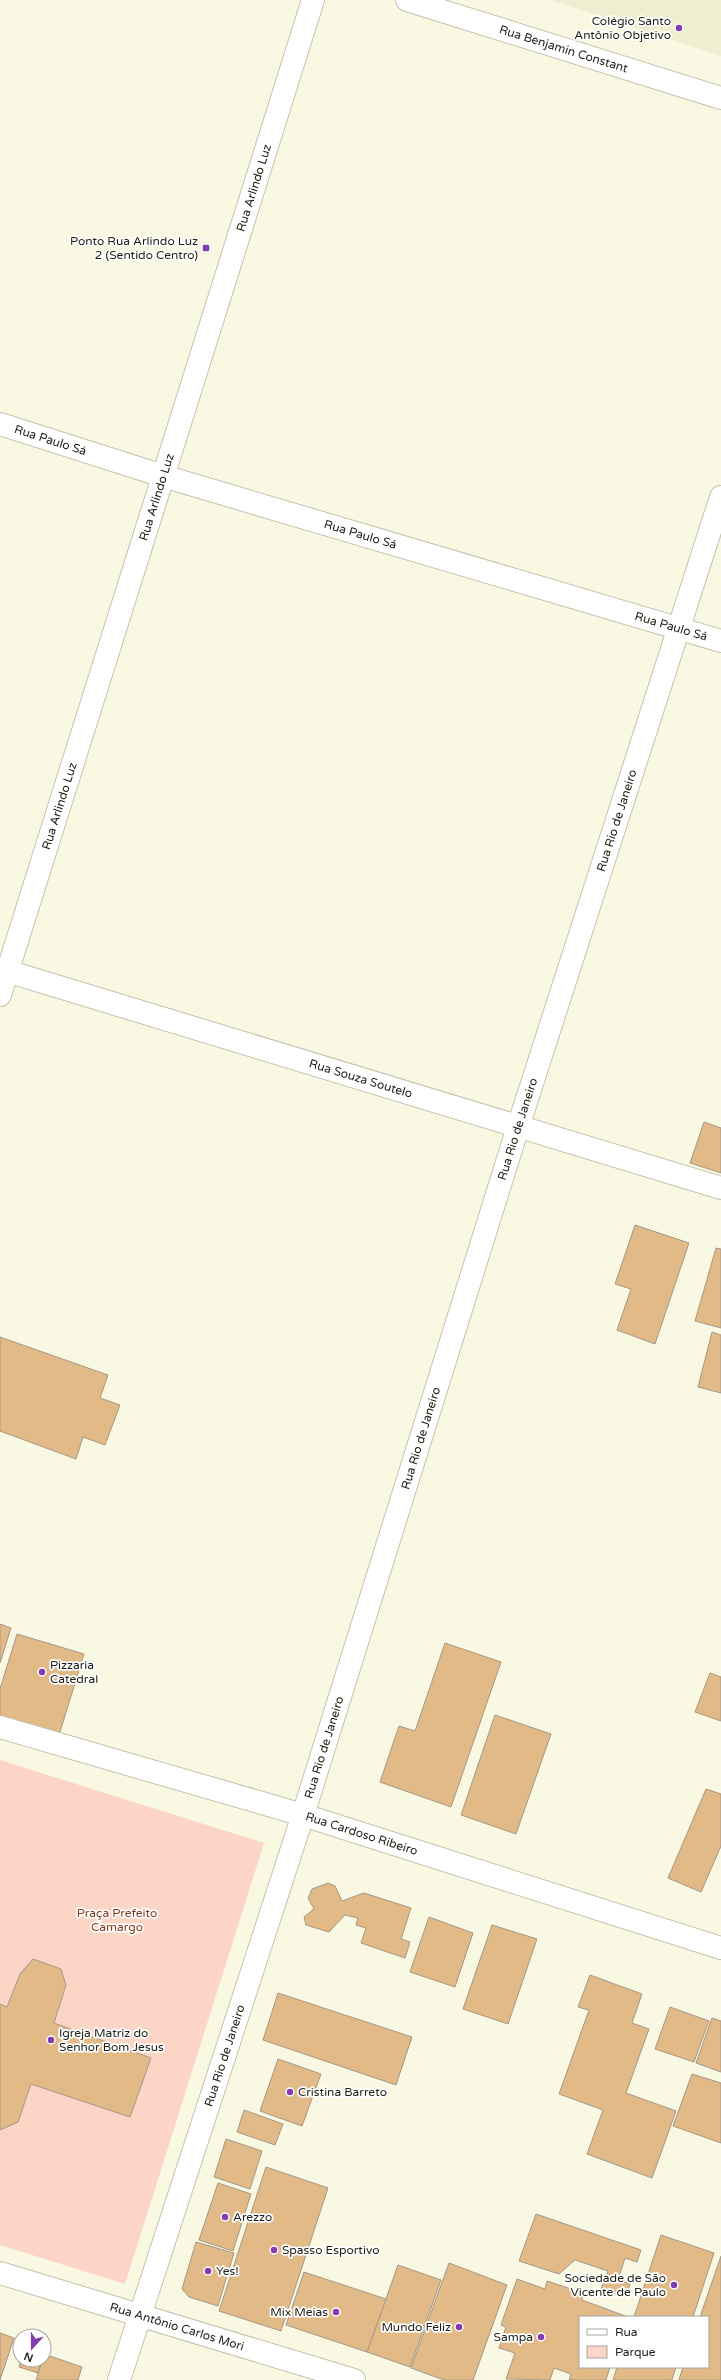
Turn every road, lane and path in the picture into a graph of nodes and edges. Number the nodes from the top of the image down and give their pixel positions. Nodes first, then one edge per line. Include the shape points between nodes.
1 (313, 0) edge
2 (407, 0) edge
3 (721, 98) edge
4 (0, 424) edge
5 (163, 476) junction
6 (721, 497) edge
7 (680, 627) junction
8 (721, 641) edge
9 (4, 971) edge
10 (0, 995) edge
11 (518, 1127) junction
12 (721, 1188) edge
13 (0, 1727) edge
14 (303, 1815) junction
15 (719, 1942) edge
16 (0, 2273) edge
17 (140, 2314) junction
18 (118, 2380) edge
19 (354, 2380) edge

1 - 5 street, Rua Arlindo Luz
2 - 3 street, Rua Benjamin Constant
4 - 5 street, Rua Paulo Sá
5 - 7 street, Rua Paulo Sá
5 - 9 street, Rua Arlindo Luz
6 - 7 street, Rua Rio de Janeiro
7 - 8 street, Rua Paulo Sá
7 - 11 street, Rua Rio de Janeiro
9 - 10 street, Rua Arlindo Luz
9 - 11 street, Rua Souza Soutelo
11 - 12 street, Rua Souza Soutelo
11 - 14 street, Rua Rio de Janeiro
13 - 14 street, Rua Cardoso Ribeiro
14 - 15 street, Rua Cardoso Ribeiro
14 - 17 street, Rua Rio de Janeiro
16 - 17 street, Rua Antônio Carlos Mori
17 - 18 street, Rua Rio de Janeiro
17 - 19 street, Rua Antônio Carlos Mori

